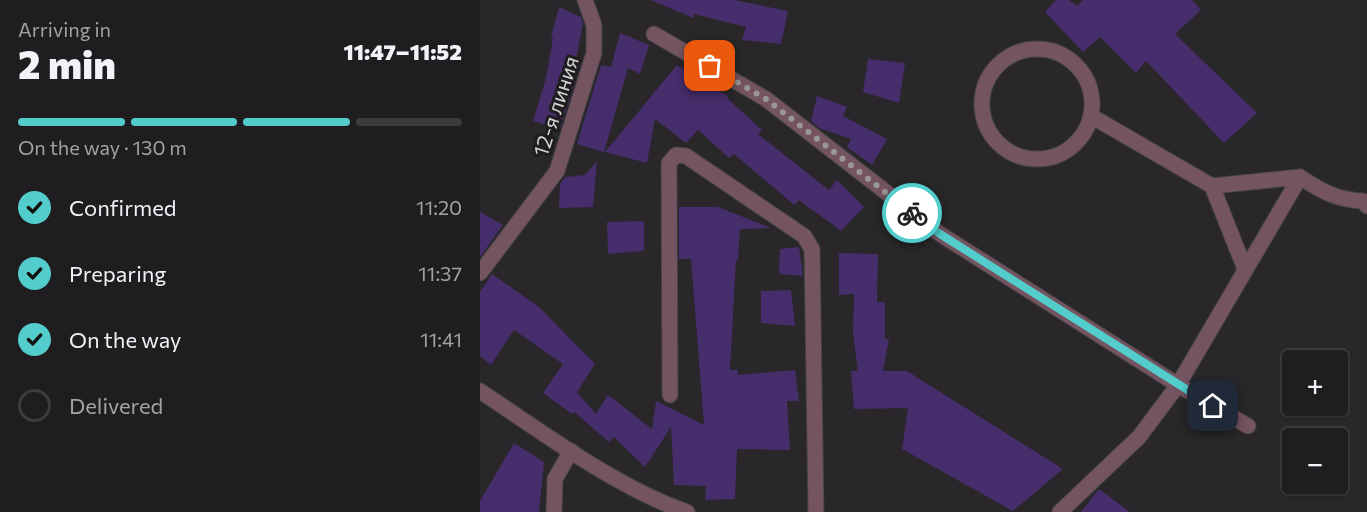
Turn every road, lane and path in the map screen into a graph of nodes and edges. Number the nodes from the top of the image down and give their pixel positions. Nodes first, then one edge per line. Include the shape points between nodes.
1 (585, 0) edge
2 (654, 34) dead end
3 (1091, 116) junction
4 (1300, 177) junction
5 (1212, 186) junction
6 (1366, 202) edge
7 (1245, 269) junction
8 (480, 273) edge
9 (1178, 385) junction
10 (480, 391) edge
11 (670, 395) dead end
12 (1248, 426) dead end
13 (571, 451) junction
14 (554, 512) edge
15 (687, 512) edge
16 (816, 512) edge
17 (1060, 512) edge

1 - 8 street, 12-я линия via 594,26 594,53 557,171
2 - 9 street via 766,99 940,234
3 - 3 street via 1092,93 1082,71 1065,56 1043,48 1020,50 1000,61 986,80 981,103 985,126 999,144 1019,156 1042,159 1064,153 1082,137
3 - 5 street
4 - 5 street
4 - 6 street via 1328,195
4 - 7 street
5 - 7 street
7 - 9 street
9 - 12 street
9 - 17 street via 1139,437
10 - 13 street
11 - 16 street via 669,163 676,155 686,156 804,236 812,249
13 - 14 street via 555,479
13 - 15 street via 664,504

